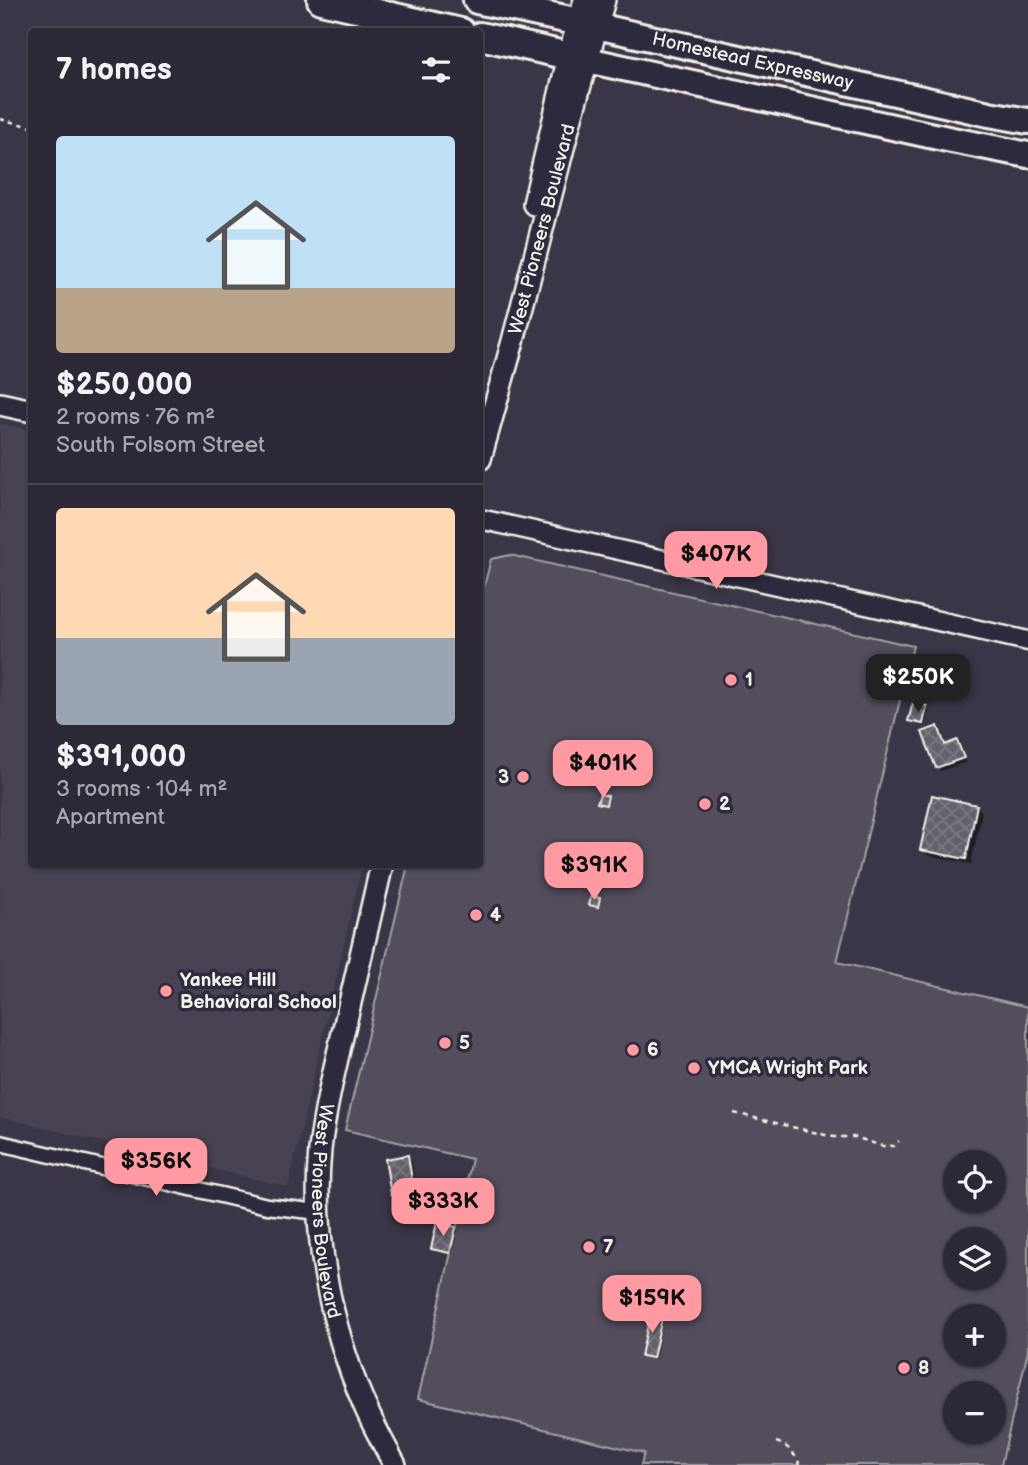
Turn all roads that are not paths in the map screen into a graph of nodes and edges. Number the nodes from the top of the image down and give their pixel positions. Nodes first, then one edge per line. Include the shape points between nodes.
1 (321, 0) edge
2 (477, 0) edge
3 (604, 0) edge
4 (587, 16) edge
5 (444, 28) edge
6 (483, 37) edge
7 (578, 58) junction
8 (1028, 121) edge
9 (1028, 155) edge
10 (0, 404) edge
11 (28, 410) edge
12 (483, 432) edge
13 (483, 448) edge
14 (483, 520) edge
15 (1028, 641) edge
16 (381, 868) edge
17 (0, 1143) edge
18 (319, 1212) junction
19 (395, 1465) edge

1 - 5 highway
2 - 4 highway, Homestead Expressway
3 - 4 main road, West Pioneers Boulevard
4 - 7 main road, West Pioneers Boulevard
4 - 8 highway, Homestead Expressway
6 - 7 highway, Homestead Expressway
7 - 9 highway, Homestead Expressway
7 - 12 main road, West Pioneers Boulevard
7 - 13 main road, West Pioneers Boulevard via 516,328
10 - 11 main road
14 - 15 street
16 - 18 main road, West Pioneers Boulevard via 329,1092 320,1152
17 - 18 street via 267,1206
18 - 19 main road, West Pioneers Boulevard via 327,1282 342,1345 364,1404

